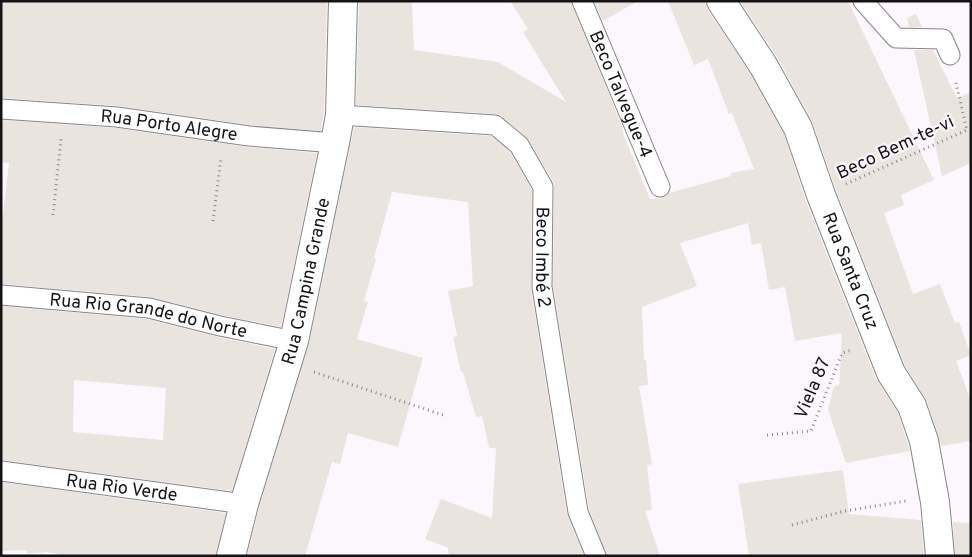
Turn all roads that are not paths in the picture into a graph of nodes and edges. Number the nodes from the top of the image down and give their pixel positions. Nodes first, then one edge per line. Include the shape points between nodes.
1 (343, 1) edge
2 (582, 1) edge
3 (721, 1) edge
4 (863, 1) edge
5 (950, 55) road end
6 (1, 109) edge
7 (340, 114) junction
8 (335, 143) junction
9 (660, 187) dead end
10 (1, 295) edge
11 (291, 352) junction
12 (1, 472) edge
13 (244, 504) junction
14 (231, 556) edge
15 (596, 556) edge
16 (940, 556) edge

1 - 7 street, Rua Campina Grande
2 - 9 lane, Beco Talvegue-4
3 - 16 street, Rua Santa Cruz via 763,65 798,128 821,196 891,373 912,406 924,441
4 - 5 lane via 896,38 943,39
6 - 8 lane, Rua Porto Alegre via 117,117 248,136
7 - 8 street, Rua Campina Grande
7 - 15 lane, Beco Imbé 2 via 494,125 518,145 543,187 542,287 578,512
8 - 11 street, Rua Campina Grande
10 - 11 lane, Rua Rio Grande do Norte via 149,308 220,326
11 - 13 street, Rua Campina Grande
12 - 13 lane, Rua Rio Verde
13 - 14 street, Rua Campina Grande

